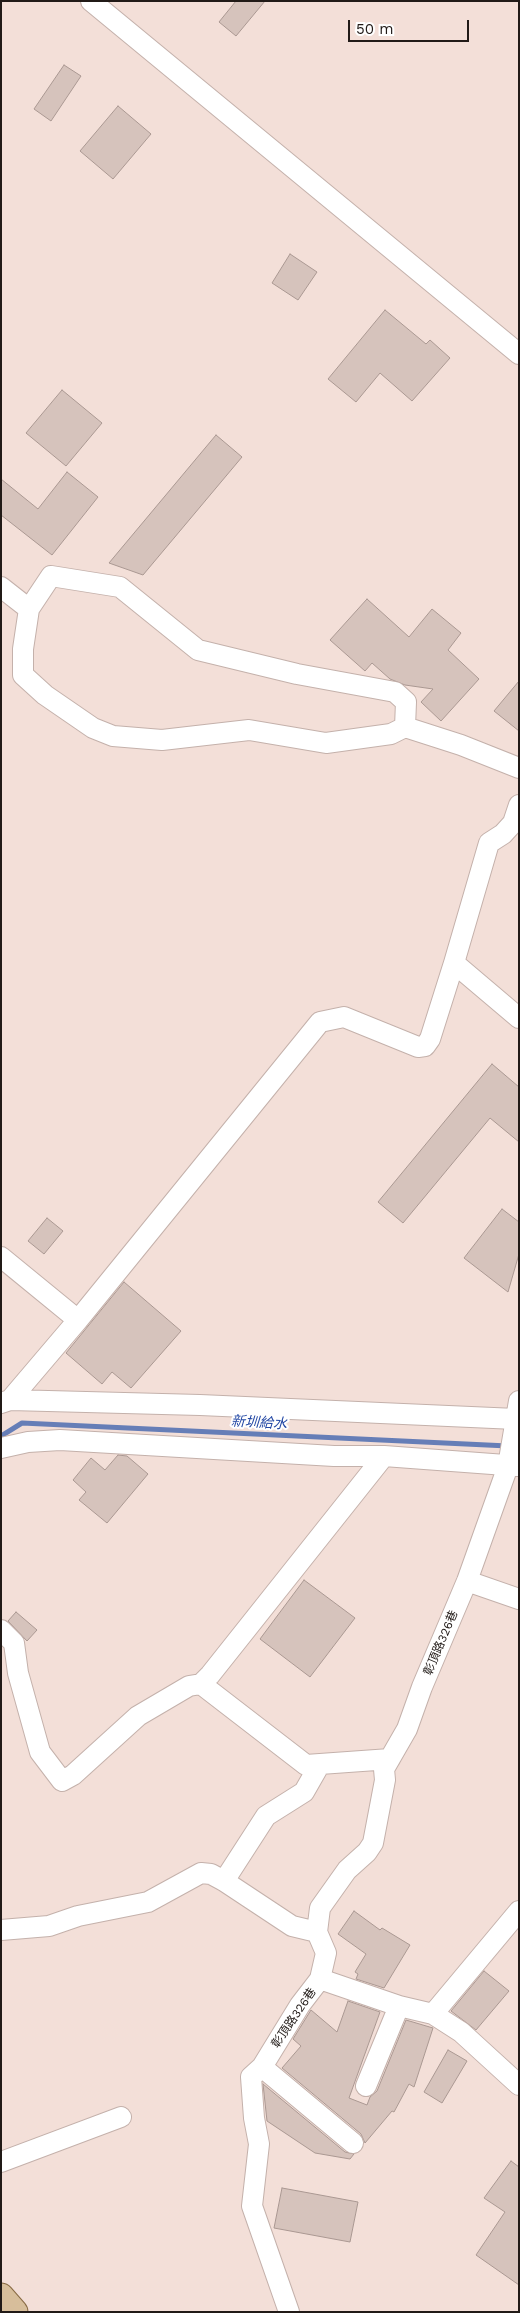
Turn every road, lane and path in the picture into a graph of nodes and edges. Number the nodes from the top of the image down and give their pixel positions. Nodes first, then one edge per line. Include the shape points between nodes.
1 (90, 1) edge
2 (519, 354) edge
3 (1, 587) edge
4 (29, 609) junction
5 (405, 727) junction
6 (519, 768) edge
7 (519, 805) edge
8 (454, 963) junction
9 (519, 1018) edge
10 (1, 1258) edge
11 (78, 1320) junction
12 (6, 1401) edge
13 (516, 1419) edge
14 (1, 1448) edge
15 (384, 1456) junction
16 (512, 1463) edge
17 (467, 1581) junction
18 (519, 1599) edge
19 (1, 1630) edge
20 (201, 1684) junction
21 (390, 1759) junction
22 (320, 1764) junction
23 (224, 1881) junction
24 (519, 1911) edge
25 (1, 1930) edge
26 (317, 1932) junction
27 (320, 1979) junction
28 (399, 2006) junction
29 (433, 2014) junction
30 (262, 2066) junction
31 (519, 2085) edge
32 (366, 2086) dead end
33 (121, 2117) dead end
34 (353, 2143) dead end
35 (1, 2162) edge
36 (1, 2296) edge
37 (15, 2312) edge
38 (289, 2312) edge

1 - 2 street
3 - 4 street
4 - 5 street via 51,576 120,587 198,650 297,674 395,692 406,702
4 - 5 street via 23,675 45,695 93,728 113,736 162,740 249,730 326,743 391,734
5 - 6 street
7 - 8 street via 513,823 489,843
8 - 9 street
8 - 11 street via 425,1046 418,1047 344,1017 320,1022
10 - 11 street
11 - 12 street
12 - 13 street via 210,1405
13 - 16 street, 彰頂路326巷
14 - 15 street via 60,1440
15 - 16 street
15 - 20 street
16 - 17 street, 彰頂路326巷
17 - 18 street
17 - 21 street, 彰頂路326巷 via 407,1729
19 - 20 street via 14,1643 18,1673 40,1752 62,1781 73,1775 138,1716 189,1686
20 - 22 street via 306,1765
21 - 22 street
21 - 26 street, 彰頂路326巷 via 384,1769 385,1780 373,1842 368,1852 347,1870 320,1908
22 - 23 street via 304,1792 266,1816
23 - 25 street via 201,1873 148,1902 78,1916 49,1926
23 - 26 street via 292,1926
24 - 29 street
26 - 27 street, 彰頂路326巷 via 326,1952
27 - 28 street
27 - 30 street, 彰頂路326巷
28 - 29 street
28 - 32 street
29 - 31 street via 461,2032
30 - 34 street
30 - 38 street, 彰頂路326巷 via 251,2077 259,2144 252,2206
33 - 35 street
36 - 37 main road

